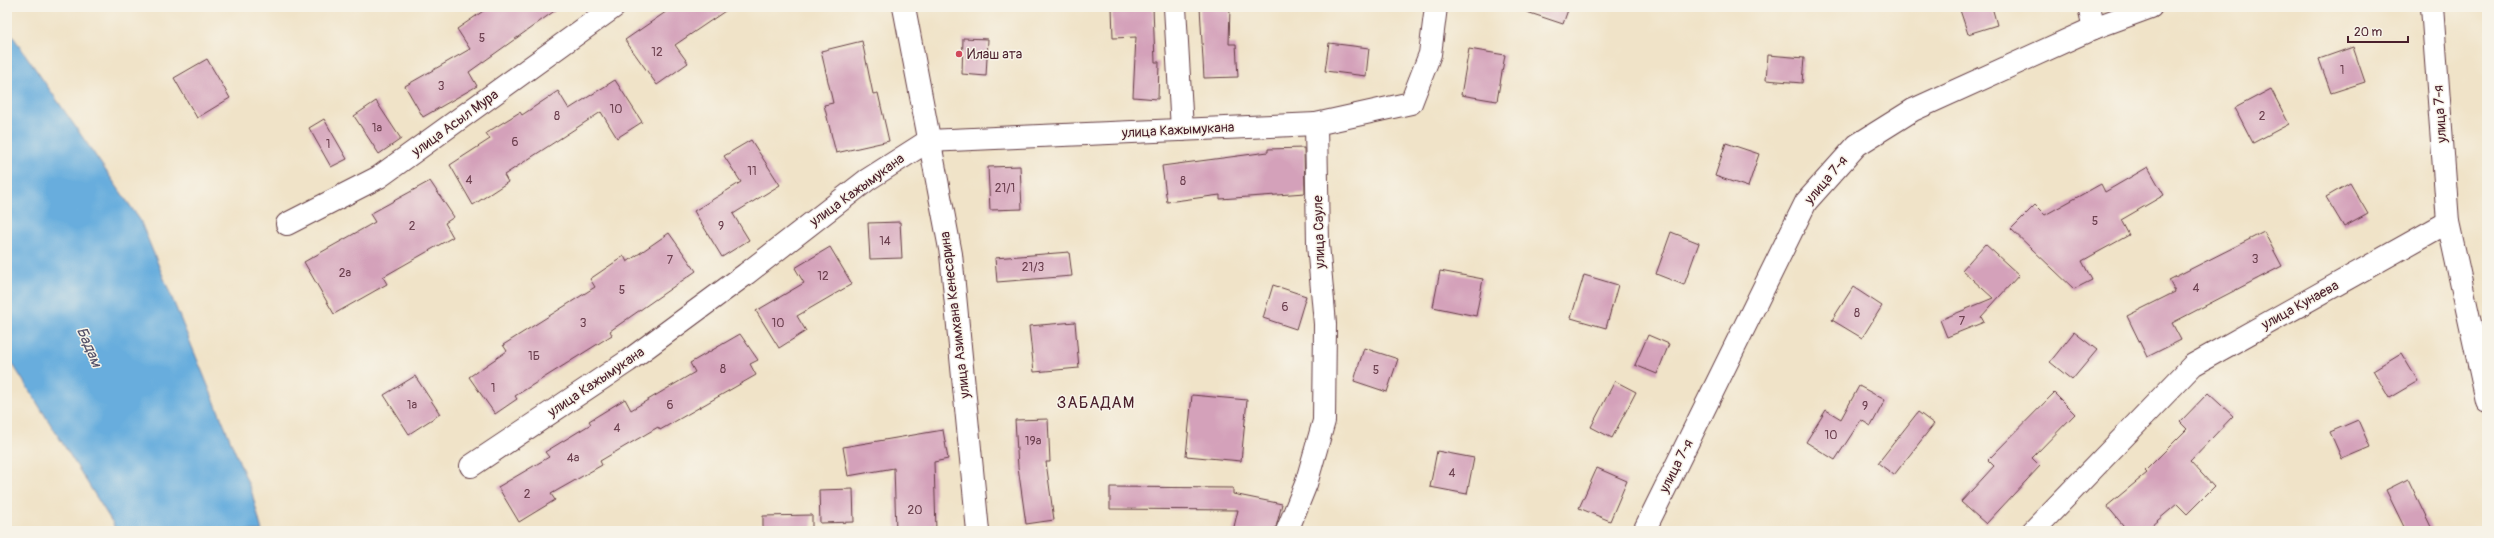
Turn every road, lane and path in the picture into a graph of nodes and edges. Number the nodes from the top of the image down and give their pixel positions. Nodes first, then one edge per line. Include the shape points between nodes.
1 (614, 7) edge
2 (904, 7) edge
3 (1175, 7) edge
4 (1436, 7) edge
5 (2089, 7) edge
6 (2151, 7) edge
7 (2432, 7) edge
8 (2094, 28) junction
9 (1316, 124) junction
10 (1182, 130) junction
11 (928, 141) junction
12 (2448, 222) junction
13 (287, 224) dead end
14 (2487, 401) edge
15 (471, 466) dead end
16 (978, 531) edge
17 (1287, 531) edge
18 (1644, 531) edge
19 (2033, 531) edge

1 - 13 street, улица Асыл Мура via 379,177
2 - 11 street, улица Азимхана Кенесарина
3 - 10 street
4 - 9 street via 1430,54 1411,103
5 - 8 street
6 - 8 street, улица 7-я
7 - 12 street, улица 7-я
8 - 18 street, улица 7-я via 1913,110 1857,145 1806,202
9 - 10 street, улица Кажымукана
9 - 17 street, улица Сауле via 1318,244 1326,324 1324,421 1306,484
10 - 11 street, улица Кажымукана
11 - 15 street, улица Кажымукана via 867,180 628,361
11 - 16 street, улица Азимхана Кенесарина via 951,254
12 - 14 street
12 - 19 street, улица Кунаева via 2193,365

